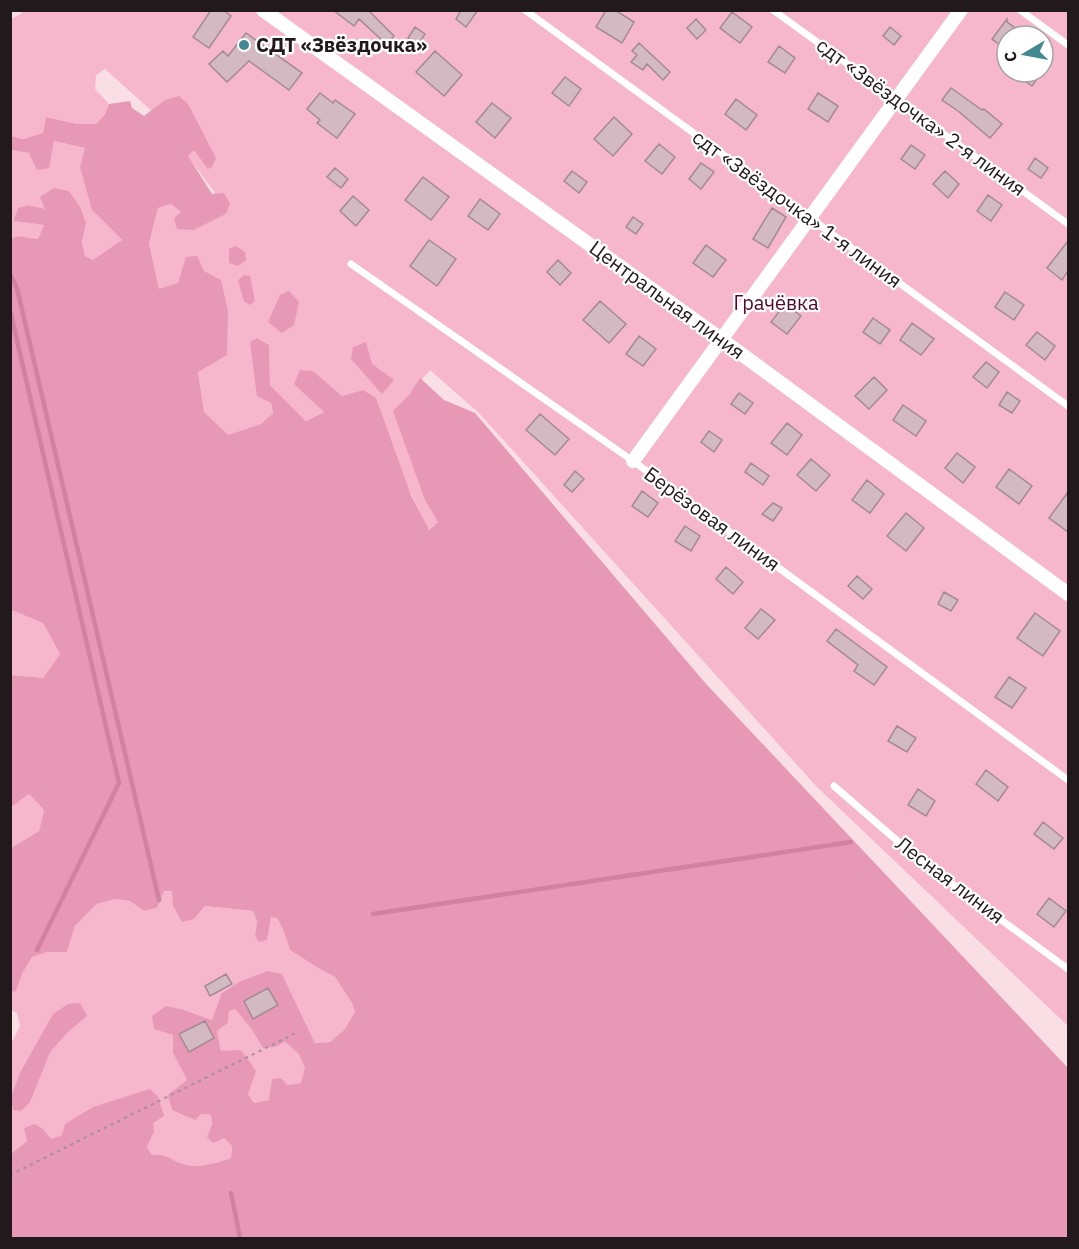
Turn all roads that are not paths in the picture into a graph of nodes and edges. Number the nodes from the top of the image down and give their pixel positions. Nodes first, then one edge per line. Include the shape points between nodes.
1 (263, 10) edge
2 (525, 10) edge
3 (773, 10) edge
4 (961, 10) edge
5 (1020, 10) edge
6 (1068, 45) edge
7 (896, 99) junction
8 (810, 218) junction
9 (1068, 224) edge
10 (351, 264) dead end
11 (721, 339) junction
12 (1068, 406) edge
13 (633, 461) junction
14 (1068, 594) edge
15 (1068, 780) edge
16 (834, 786) dead end
17 (1068, 969) edge

1 - 11 street, Центральная линия
2 - 8 lane, сдт «Звёздочка» 1-я линия
3 - 7 lane, сдт «Звёздочка» 2-я линия
4 - 7 street
5 - 6 lane
7 - 8 street
7 - 9 lane, сдт «Звёздочка» 2-я линия
8 - 11 street
8 - 12 lane, сдт «Звёздочка» 1-я линия
10 - 13 lane, Берёзовая линия
11 - 13 street
11 - 14 street, Центральная линия
13 - 15 lane, Берёзовая линия
16 - 17 lane, Лесная линия via 917,858

